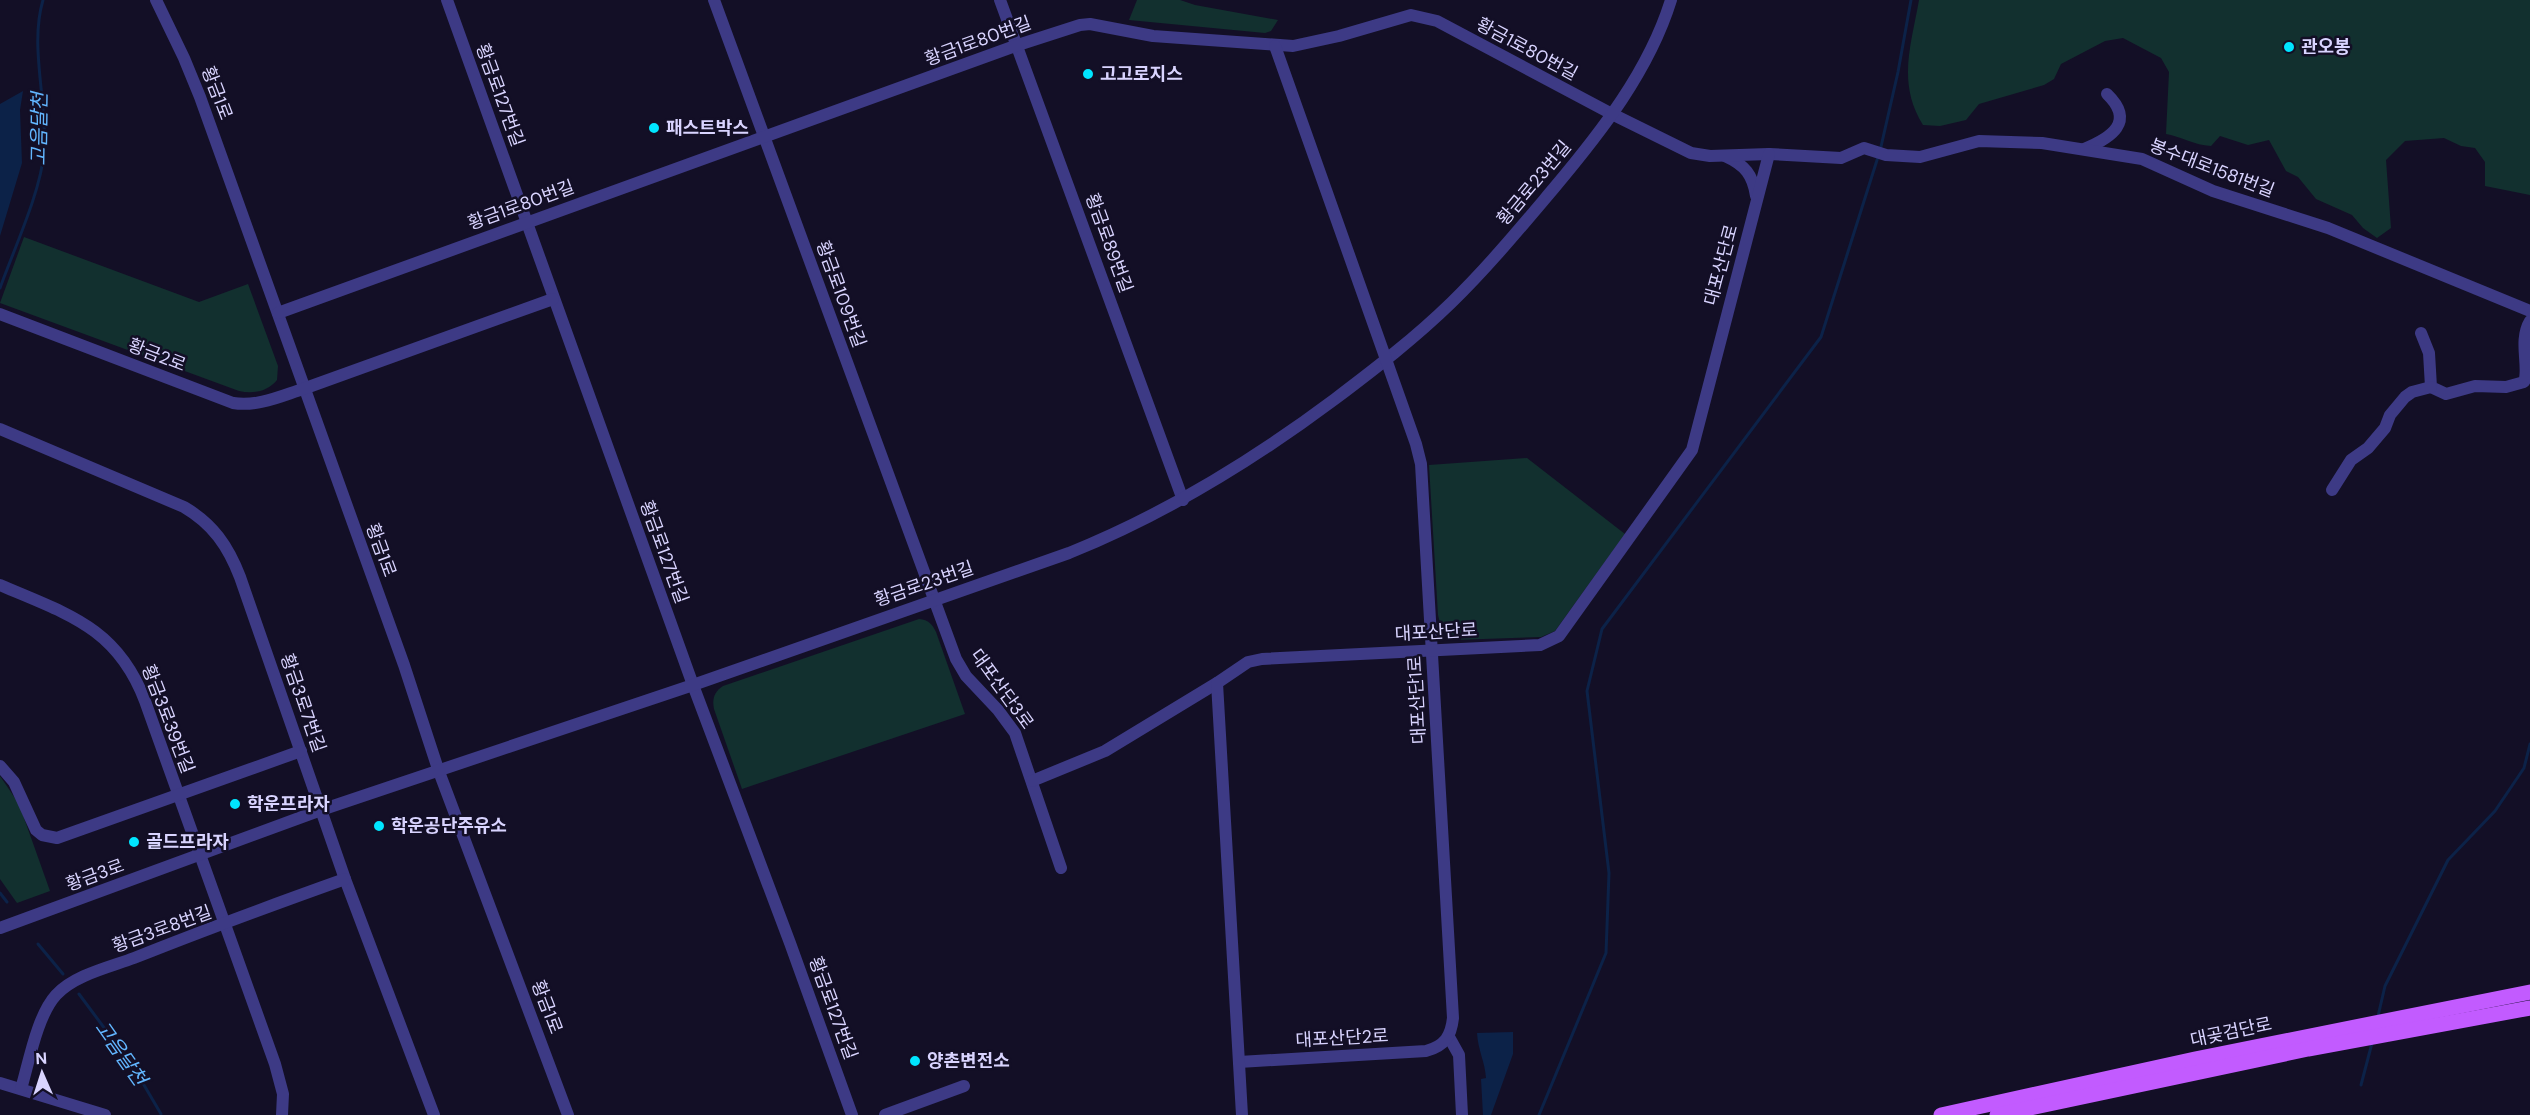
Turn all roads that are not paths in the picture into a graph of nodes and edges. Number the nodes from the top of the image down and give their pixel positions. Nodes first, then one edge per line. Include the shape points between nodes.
1 (156, 0) edge
2 (447, 0) edge
3 (714, 0) edge
4 (1000, 0) edge
5 (1671, 0) edge
6 (1015, 46) junction
7 (1275, 46) junction
8 (2107, 94) dead end
9 (1612, 114) junction
10 (764, 137) junction
11 (1868, 148) joint
12 (2083, 150) junction
13 (1769, 154) junction
14 (1724, 156) junction
15 (1757, 200) junction
16 (526, 223) junction
17 (553, 299) junction
18 (2530, 311) edge
19 (278, 313) junction
20 (0, 314) edge
21 (2530, 321) edge
22 (2421, 333) dead end
23 (1387, 360) junction
24 (2431, 387) junction
25 (303, 389) junction
26 (0, 429) edge
27 (2332, 490) dead end
28 (1183, 500) junction
29 (0, 585) edge
30 (935, 600) junction
31 (1432, 650) junction
32 (1217, 683) junction
33 (693, 685) junction
34 (301, 751) junction
35 (0, 766) edge
36 (438, 769) junction
37 (1032, 781) junction
38 (177, 795) junction
39 (321, 810) junction
40 (199, 856) junction
41 (1061, 868) dead end
42 (345, 879) junction
43 (224, 923) junction
44 (0, 928) edge
45 (2530, 992) edge
46 (2530, 1008) edge
47 (2406, 1024) junction
48 (2331, 1038) junction
49 (1447, 1039) junction
50 (1239, 1062) junction
51 (0, 1083) edge
52 (964, 1086) dead end
53 (21, 1089) junction
54 (105, 1115) edge
55 (282, 1115) edge
56 (434, 1115) edge
57 (568, 1115) edge
58 (852, 1115) edge
59 (885, 1115) edge
60 (1242, 1115) edge
61 (1462, 1115) edge
62 (1941, 1115) edge
63 (1997, 1115) edge

1 - 19 street, 황금1로 via 200,97
2 - 16 street, 황금로127번길
3 - 10 street, 황금로109번길
4 - 6 street, 황금로89번길
5 - 9 street, 황금로23번길 via 1649,54
6 - 7 street, 황금1로80번길 via 1090,24 1153,36
6 - 10 street, 황금1로80번길
6 - 28 street, 황금로89번길
7 - 9 street, 황금1로80번길 via 1314,43 1398,17 1426,16
7 - 23 street
8 - 12 street via 2118,105 2119,123 2109,136
9 - 14 street, 황금1로80번길 via 1691,153
9 - 23 street, 황금로23번길 via 1485,268
10 - 16 street, 황금1로80번길
10 - 30 street, 황금로109번길
11 - 12 street, 봉수대로1581번길 via 1920,157 1979,141 2042,143
11 - 13 street, 황금1로80번길 via 1841,158
12 - 18 street, 봉수대로1581번길 via 2142,159 2213,191 2328,228
13 - 14 street, 황금1로80번길
13 - 15 street, 대포산단로
14 - 15 street via 1747,170
15 - 31 street, 대포산단로 via 1688,457 1567,626 1553,640 1540,645
16 - 17 street, 황금로127번길
16 - 19 street, 황금1로80번길
17 - 25 street, 황금2로
17 - 33 street, 황금로127번길
19 - 25 street, 황금1로
20 - 25 street, 황금2로 via 234,403 257,403
21 - 24 street via 2525,333 2529,369 2524,381 2513,386 2475,386 2446,394
22 - 24 street via 2429,353
23 - 28 street, 황금로23번길 via 1279,441
23 - 31 street, 대포산단1로 via 1421,464
24 - 27 street via 2405,397 2368,448 2351,460
25 - 36 street, 황금1로
26 - 34 street, 황금3로7번길 via 184,507 217,533 231,555
28 - 30 street, 황금로23번길 via 1088,545
29 - 38 street, 황금3로39번길 via 80,621 120,654 138,684
30 - 33 street, 황금로23번길
30 - 37 street, 대포산단3로 via 960,668 1015,732
31 - 32 street, 대포산단로 via 1254,660
31 - 49 street, 대포산단1로 via 1453,1007
32 - 37 street, 대포산단로 via 1104,752
32 - 50 street
33 - 36 street, 황금로23번길
33 - 58 street, 황금로127번길
34 - 38 street, 황금3로39번길
34 - 39 street, 황금3로7번길
35 - 38 street, 황금3로39번길 via 14,782 36,830 48,838
36 - 39 street, 황금3로
36 - 57 street, 황금1로
37 - 41 street, 대포산단3로
38 - 40 street
39 - 40 street, 황금3로
39 - 42 street, 황금3로7번길
40 - 43 street
40 - 44 street, 황금3로
42 - 43 street
42 - 56 street, 황금3로7번길
43 - 53 street, 황금3로8번길 via 83,978 57,994 45,1010
43 - 55 street, 황금3로8번길 via 275,1064 283,1094
45 - 47 main road, 대곶검단로
46 - 47 main road, 대곶검단로
47 - 48 main road, 대곶검단로
48 - 62 main road, 대곶검단로
48 - 63 main road, 대곶검단로
49 - 50 street, 대포산단2로 via 1434,1049 1414,1052
49 - 61 street via 1459,1055
50 - 60 street
51 - 53 street
52 - 59 street
53 - 54 street

